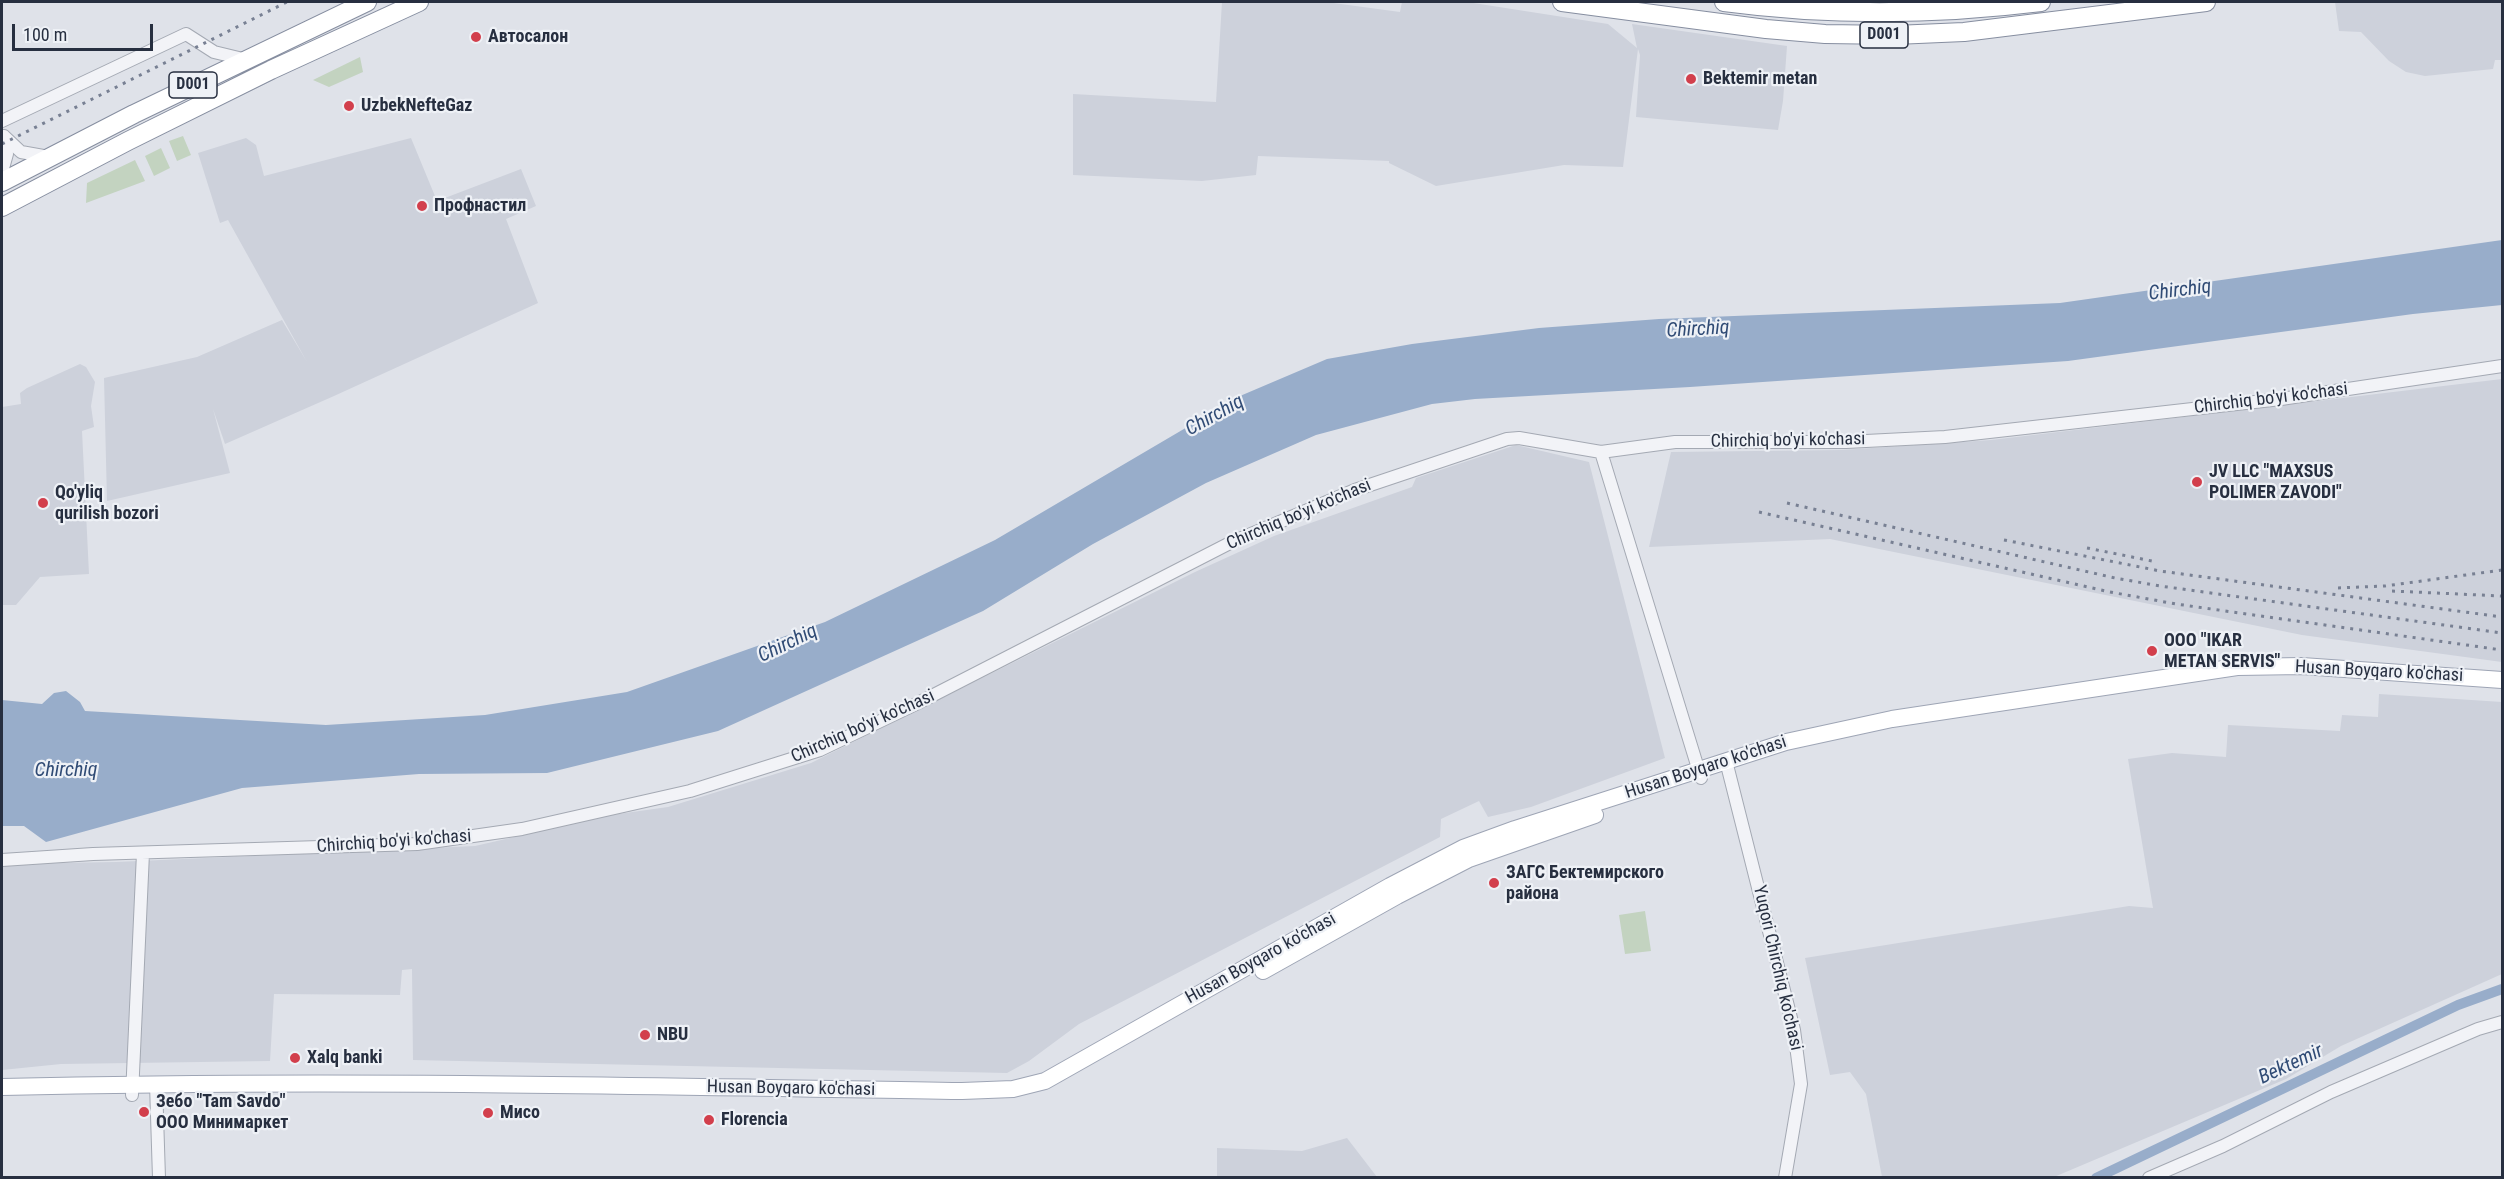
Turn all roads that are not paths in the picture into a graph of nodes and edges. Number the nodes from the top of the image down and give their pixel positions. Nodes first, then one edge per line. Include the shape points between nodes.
1 (367, 2) edge
2 (419, 2) edge
3 (1562, 2) edge
4 (1724, 2) edge
5 (2041, 2) edge
6 (2206, 2) edge
7 (246, 60) junction
8 (2, 122) edge
9 (3, 132) edge
10 (50, 158) junction
11 (2, 172) edge
12 (2, 182) edge
13 (2, 207) edge
14 (2502, 366) edge
15 (1601, 452) junction
16 (2237, 672) junction
17 (2502, 680) edge
18 (2502, 689) edge
19 (1727, 765) junction
20 (1700, 774) junction
21 (143, 853) junction
22 (2, 860) edge
23 (2502, 1022) edge
24 (2, 1087) edge
25 (132, 1089) junction
26 (156, 1089) junction
27 (2, 1097) edge
28 (159, 1178) edge
29 (1785, 1178) edge
30 (2149, 1178) edge

1 - 7 highway, D001
2 - 13 highway, D001 via 271,70
3 - 6 highway, D001 via 1766,29 1884,35 1974,30
4 - 5 highway, D001 via 1774,8 1907,12
7 - 8 street via 214,52 186,34
7 - 10 highway, D001
9 - 10 street via 21,152
9 - 11 street via 7,154
10 - 12 highway, D001
14 - 15 street, Chirchiq bo'yi ko'chasi via 2281,399 1945,437 1846,442 1675,442
15 - 20 street
15 - 21 street, Chirchiq bo'yi ko'chasi via 1507,439 1355,490 1230,543 820,750 690,791 522,829 417,844
16 - 17 main road, Husan Boyqaro ko'chasi via 2302,666
16 - 18 main road, Husan Boyqaro ko'chasi
16 - 19 main road, Husan Boyqaro ko'chasi via 1892,723
19 - 20 main road, Husan Boyqaro ko'chasi
19 - 29 street, Yuqori Chirchiq ko'chasi via 1798,1055 1801,1084
20 - 26 main road, Husan Boyqaro ko'chasi via 1463,848 1393,891 1045,1081 1013,1089 496,1084
21 - 22 street, Chirchiq bo'yi ko'chasi
21 - 25 street
23 - 30 street via 2331,1092
24 - 25 main road, Husan Boyqaro ko'chasi
25 - 26 main road, Husan Boyqaro ko'chasi
25 - 27 main road, Husan Boyqaro ko'chasi
26 - 28 street

